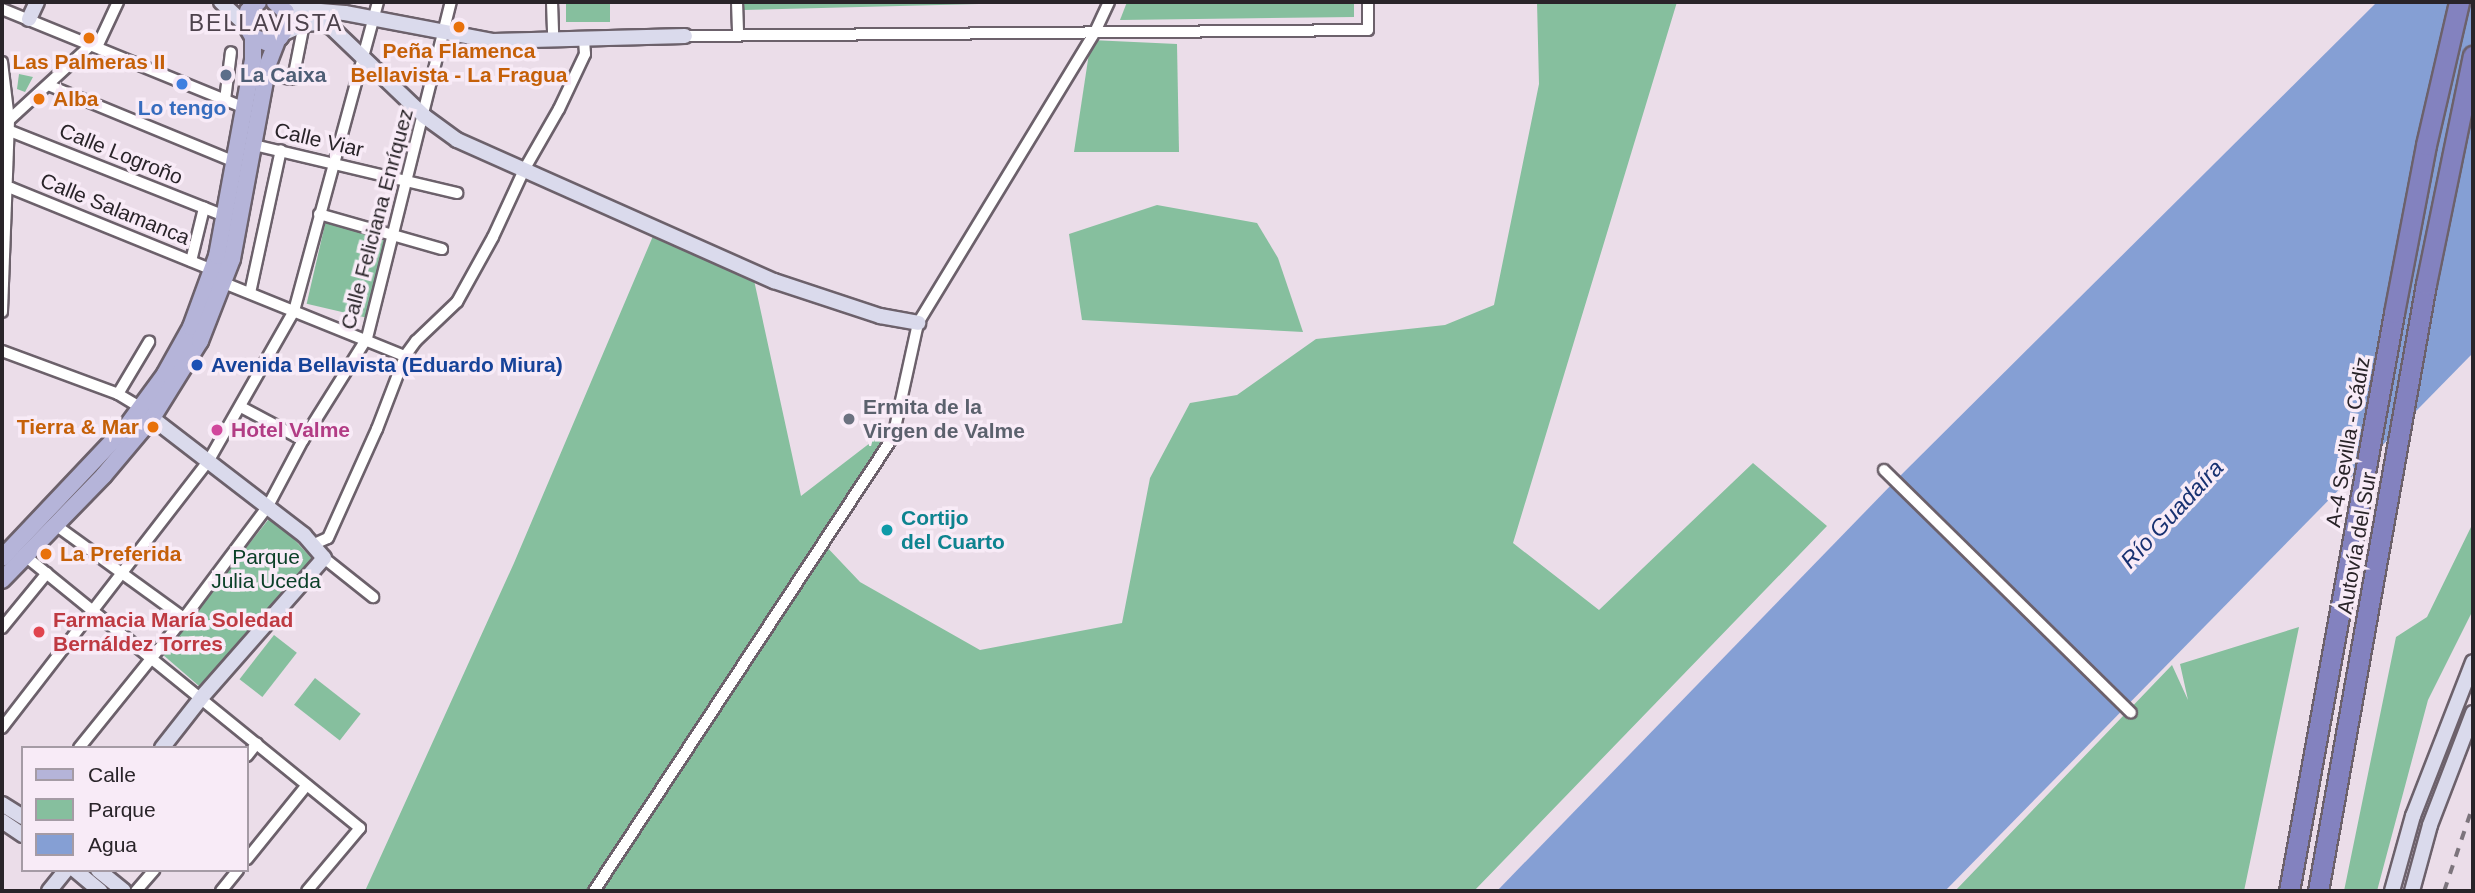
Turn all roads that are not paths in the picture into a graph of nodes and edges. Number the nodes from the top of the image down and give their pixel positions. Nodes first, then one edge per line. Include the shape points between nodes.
1 (37, 2) edge
2 (118, 2) edge
3 (222, 2) edge
4 (377, 2) edge
5 (451, 2) edge
6 (552, 2) edge
7 (737, 2) edge
8 (1109, 2) edge
9 (1368, 2) edge
10 (2459, 2) edge
11 (255, 3) edge
12 (280, 4) edge
13 (2, 9) edge
14 (373, 18) junction
15 (29, 19) junction
16 (304, 24) junction
17 (250, 31) junction
18 (445, 32) junction
19 (1095, 32) junction
20 (280, 36) junction
21 (685, 36) joint
22 (738, 36) junction
23 (553, 39) junction
24 (584, 39) junction
25 (94, 46) junction
26 (231, 52) dead end
27 (2473, 55) edge
28 (362, 58) junction
29 (2, 62) edge
30 (278, 77) dead end
31 (48, 85) junction
32 (225, 100) junction
33 (245, 108) junction
34 (424, 116) junction
35 (6, 126) edge
36 (254, 145) junction
37 (281, 150) junction
38 (235, 162) junction
39 (333, 162) junction
40 (524, 170) junction
41 (407, 181) junction
42 (5, 189) edge
43 (457, 193) dead end
44 (204, 208) junction
45 (319, 214) junction
46 (225, 216) junction
47 (395, 235) junction
48 (442, 249) dead end
49 (191, 261) junction
50 (213, 270) junction
51 (224, 283) junction
52 (250, 293) junction
53 (294, 311) junction
54 (2, 312) edge
55 (918, 323) junction
56 (367, 338) junction
57 (149, 342) dead end
58 (2, 351) edge
59 (405, 356) junction
60 (118, 394) junction
61 (241, 407) junction
62 (146, 413) junction
63 (303, 440) junction
64 (209, 460) junction
65 (1884, 470) dead end
66 (268, 506) junction
67 (54, 524) junction
68 (308, 540) junction
69 (24, 555) junction
70 (2, 558) edge
71 (324, 558) junction
72 (47, 573) junction
73 (119, 574) junction
74 (2, 580) edge
75 (373, 597) dead end
76 (95, 611) junction
77 (184, 618) junction
78 (2, 628) edge
79 (151, 656) junction
80 (2473, 662) edge
81 (202, 697) junction
82 (2128, 710) dead end
83 (2473, 713) edge
84 (2, 728) edge
85 (257, 743) junction
86 (81, 746) edge
87 (164, 746) edge
88 (248, 755) edge
89 (307, 785) junction
90 (2, 804) edge
91 (21, 816) edge
92 (2, 821) edge
93 (21, 834) edge
94 (248, 858) edge
95 (64, 872) edge
96 (77, 872) edge
97 (100, 872) edge
98 (152, 872) edge
99 (236, 872) edge
100 (49, 891) edge
101 (100, 891) edge
102 (124, 891) edge
103 (136, 891) edge
104 (221, 891) edge
105 (307, 891) edge
106 (594, 891) edge
107 (2289, 891) edge
108 (2318, 891) edge
109 (2392, 891) edge
110 (2412, 891) edge

1 - 15 street
2 - 25 street
3 - 11 street
3 - 17 street
4 - 14 street
5 - 18 street, Calle Feliciana Enríquez
6 - 23 street
7 - 22 street
8 - 19 street
9 - 19 street via 1368,30
10 - 107 highway, A-4 Sevilla - Cádiz via 2424,158
11 - 17 main road via 246,15
12 - 14 street
12 - 20 main road via 288,19
13 - 15 street
14 - 18 street
14 - 28 street
15 - 25 street
16 - 20 street
16 - 28 street via 331,27
16 - 30 street via 293,79
17 - 20 main road via 266,42
17 - 33 main road via 253,60
18 - 23 street via 493,41
18 - 34 street, Calle Feliciana Enríquez
19 - 22 street
19 - 55 street
20 - 36 main road via 268,64
21 - 22 street
21 - 24 street
23 - 24 street
24 - 40 street via 585,54
25 - 31 street
25 - 32 street
26 - 32 street
27 - 108 highway, Autovía del Sur via 2455,132
28 - 34 street
28 - 39 street
29 - 35 street
31 - 35 street
31 - 38 street
32 - 33 street
33 - 38 main road
34 - 40 street via 457,140
34 - 41 street, Calle Feliciana Enríquez
35 - 42 street
35 - 44 street, Calle Logroño
36 - 37 street, Calle Viar
36 - 51 main road
37 - 39 street, Calle Viar
37 - 52 street
38 - 46 main road
39 - 41 street, Calle Viar
39 - 45 street
40 - 55 street via 774,281 880,316
40 - 59 street via 457,302
41 - 43 street, Calle Viar
41 - 47 street, Calle Feliciana Enríquez
42 - 49 street, Calle Salamanca
42 - 54 street
44 - 46 street, Calle Logroño
44 - 49 street
45 - 47 street
45 - 53 street
46 - 50 main road
47 - 48 street
47 - 56 street, Calle Feliciana Enríquez
49 - 50 street, Calle Salamanca
50 - 62 main road via 191,327
51 - 52 street
51 - 62 main road via 190,362
52 - 53 street
53 - 56 street
53 - 61 street
55 - 106 street via 893,437
56 - 59 street
56 - 63 street, Calle Feliciana Enríquez
57 - 60 street
58 - 60 street
59 - 68 street via 328,538
60 - 62 street
61 - 63 street
61 - 64 street
62 - 64 street
62 - 67 main road via 104,475
62 - 70 main road
63 - 66 street, Calle Feliciana Enríquez
64 - 66 street
64 - 73 street
65 - 82 street
66 - 68 street
66 - 77 street, Calle Feliciana Enríquez
67 - 69 main road
67 - 73 street
68 - 71 street
69 - 72 street
69 - 74 main road
71 - 75 street
71 - 81 street
72 - 76 street
72 - 78 street
73 - 76 street
73 - 77 street
76 - 79 street
76 - 84 street
77 - 79 street, Calle Feliciana Enríquez
79 - 81 street
79 - 86 street, Calle Feliciana Enríquez
80 - 109 street via 2413,816
81 - 85 street
81 - 87 street
83 - 110 street via 2430,825
85 - 88 street
85 - 89 street
89 - 94 street
89 - 105 street via 360,828
90 - 91 street
92 - 93 street
95 - 100 street
96 - 101 street
97 - 102 street
98 - 103 street
99 - 104 street

